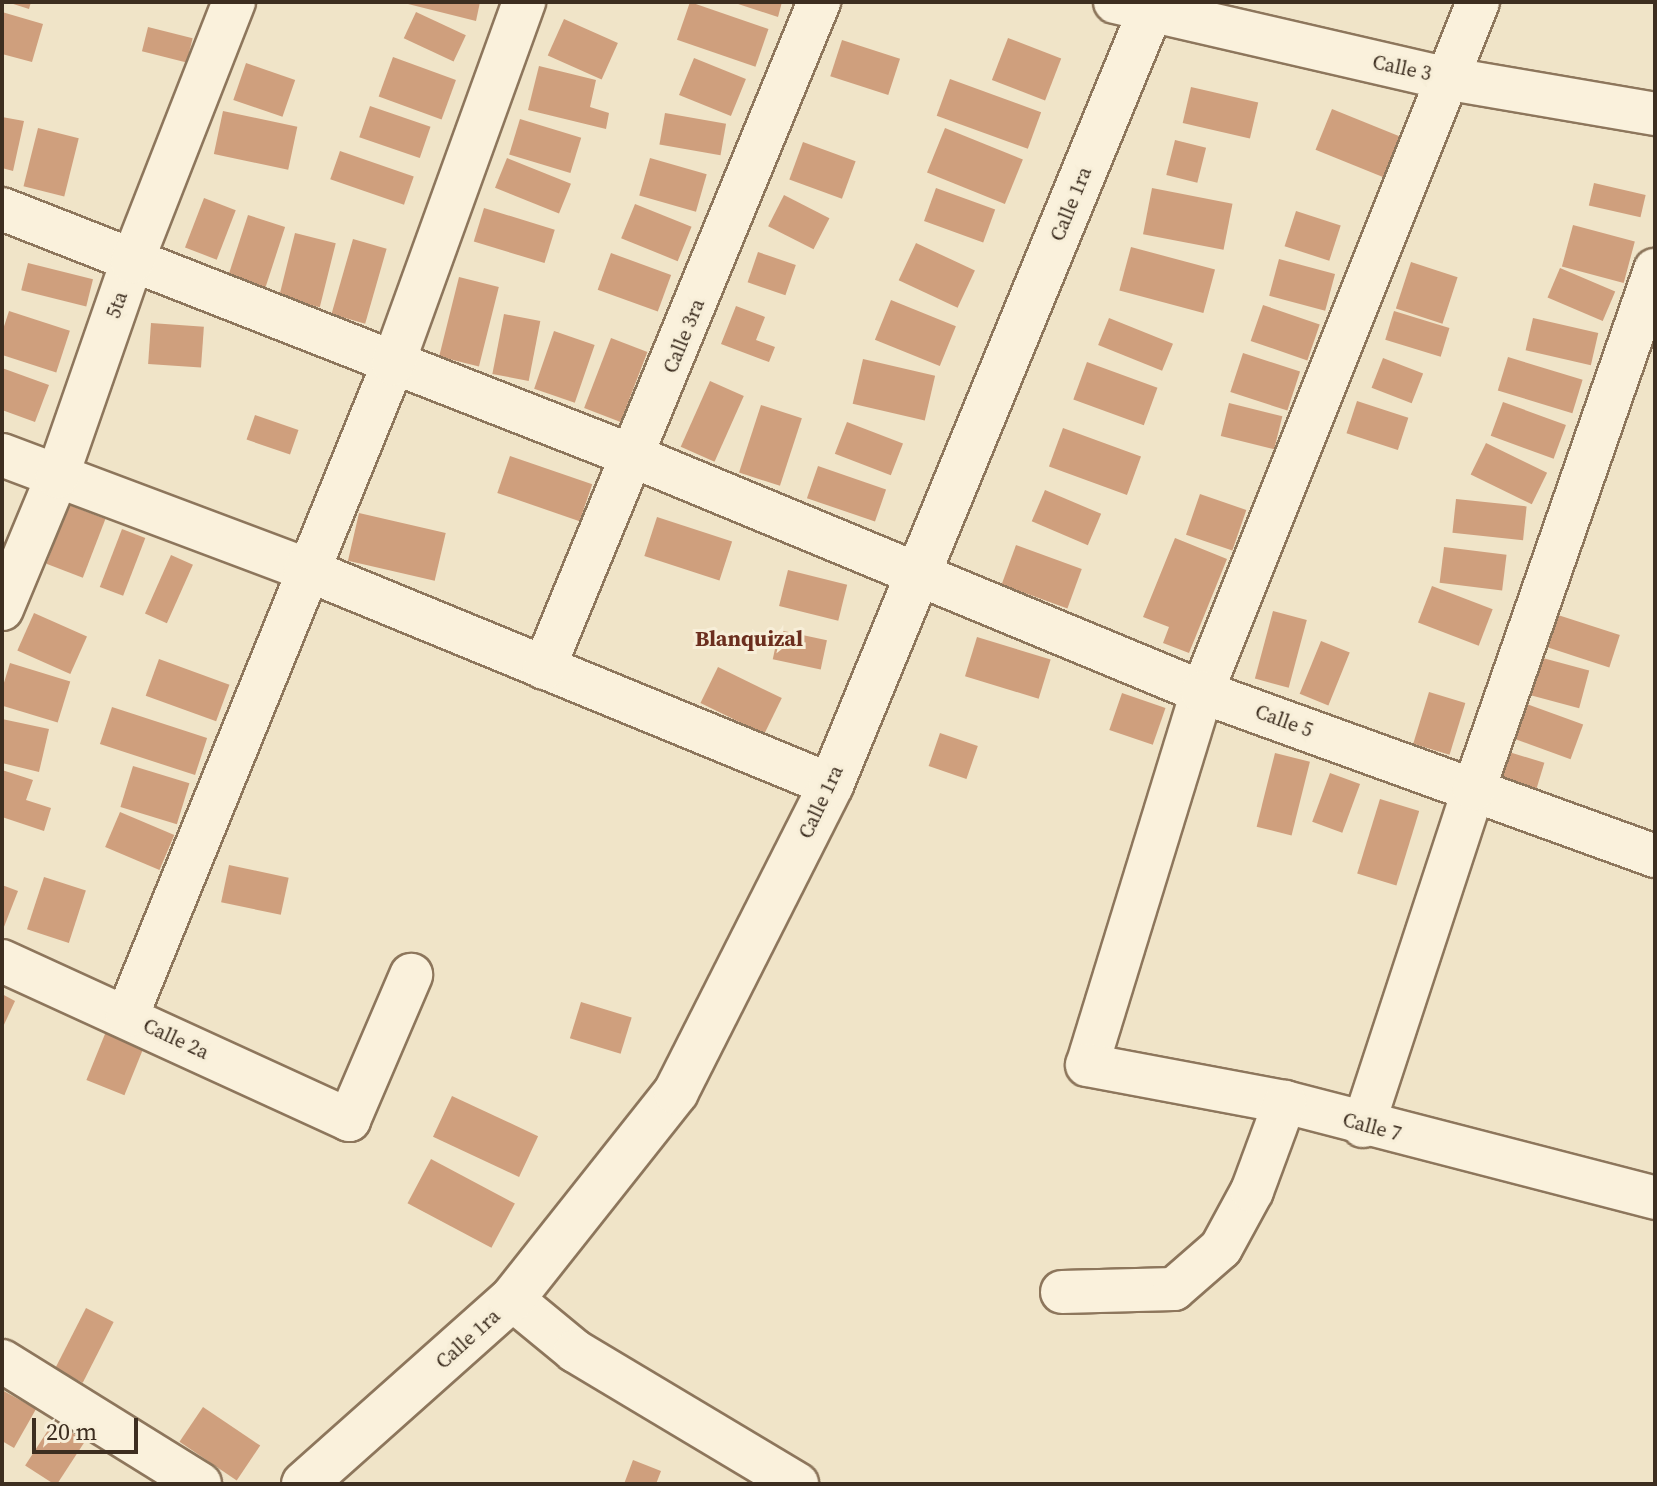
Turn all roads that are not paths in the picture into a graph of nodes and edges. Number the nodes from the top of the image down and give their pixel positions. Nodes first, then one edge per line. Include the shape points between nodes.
1 (234, 2) edge
2 (524, 2) edge
3 (819, 2) edge
4 (1478, 2) edge
5 (1140, 6) edge
6 (1445, 78) junction
7 (1655, 114) edge
8 (2, 209) edge
9 (132, 262) junction
10 (1655, 270) edge
11 (393, 364) junction
12 (2, 455) edge
13 (635, 457) junction
14 (57, 477) junction
15 (305, 569) junction
16 (918, 575) junction
17 (2, 609) edge
18 (544, 668) junction
19 (1202, 692) junction
20 (831, 785) junction
21 (1474, 789) junction
22 (1655, 856) edge
23 (2, 961) edge
24 (411, 975) dead end
25 (127, 1016) junction
26 (1285, 1102) junction
27 (1363, 1126) junction
28 (1655, 1198) edge
29 (1062, 1292) dead end
30 (512, 1299) junction
31 (2, 1361) edge
32 (200, 1484) edge
33 (304, 1484) edge
34 (797, 1484) edge

1 - 9 street, 5ta
2 - 11 street
3 - 13 street, Calle 3ra
4 - 6 street
5 - 6 street, Calle 3
5 - 16 main road, Calle 1ra
6 - 7 street, Calle 3
6 - 19 street
8 - 9 street, Calle 5
9 - 11 street, Calle 5
9 - 14 street, 5ta
10 - 21 street
11 - 13 street, Calle 5
11 - 15 street
12 - 14 street
13 - 16 street, Calle 5
13 - 18 street, Calle 3ra
14 - 15 street
14 - 17 street, 5ta
15 - 18 street
15 - 25 street
16 - 19 street, Calle 5
16 - 20 main road, Calle 1ra
18 - 20 street
19 - 21 street, Calle 5
19 - 26 street, Calle 7 via 1087,1065
20 - 30 main road, Calle 1ra via 676,1092
21 - 22 street, Calle 5
21 - 27 street
23 - 25 street, Calle 2a
24 - 25 street, Calle 2a via 349,1120
26 - 27 street, Calle 7
26 - 29 street via 1252,1191 1221,1248 1174,1289
27 - 28 street, Calle 7
30 - 33 main road, Calle 1ra
30 - 34 street via 575,1351
31 - 32 street

